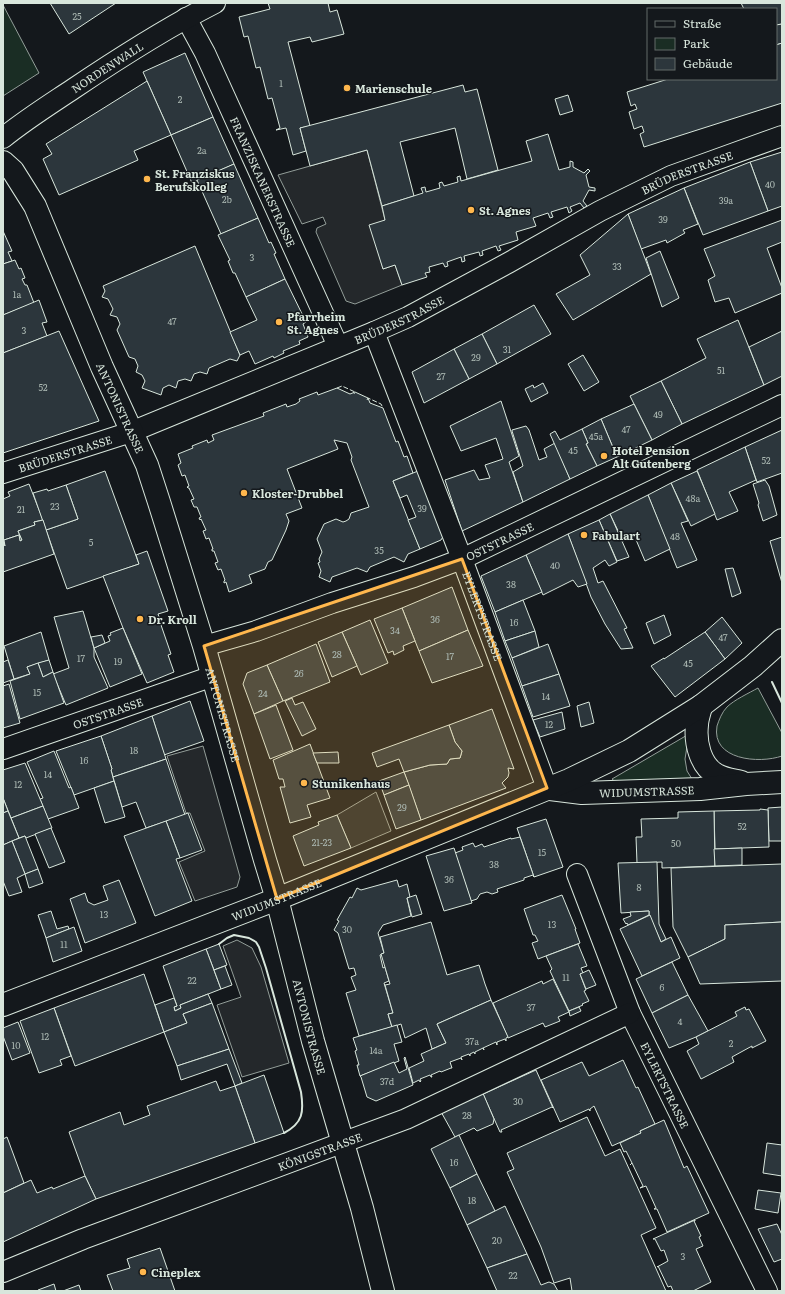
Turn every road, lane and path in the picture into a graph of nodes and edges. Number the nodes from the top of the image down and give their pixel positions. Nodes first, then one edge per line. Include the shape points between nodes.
1 (215, 3) edge
2 (186, 18) junction
3 (782, 136) edge
4 (3, 138) edge
5 (3, 162) edge
6 (374, 332) junction
7 (338, 346) junction
8 (782, 405) edge
9 (131, 432) junction
10 (3, 473) edge
11 (462, 559) junction
12 (782, 640) edge
13 (204, 646) junction
14 (213, 676) junction
15 (701, 706) junction
16 (3, 749) edge
17 (782, 782) edge
18 (746, 784) junction
19 (547, 788) junction
20 (577, 874) dead end
21 (277, 899) junction
22 (3, 1005) edge
23 (630, 1013) junction
24 (343, 1143) junction
25 (3, 1272) edge
26 (383, 1291) edge
27 (767, 1291) edge

1 - 2 street, NORDENWALL
2 - 4 street, NORDENWALL via 80,84
2 - 7 street, FRANZISKANERSTRASSE via 205,54
3 - 6 street, BRÜDERSTRASSE via 671,176 600,211 408,317
5 - 9 street, ANTONISTRASSE via 13,171 35,206
6 - 7 street, BRÜDERSTRASSE
6 - 11 street, EYLERTSTRASSE
7 - 9 street, BRÜDERSTRASSE
8 - 11 street, OSTSTRASSE
9 - 10 street, BRÜDERSTRASSE
9 - 13 street, ANTONISTRASSE via 147,465
11 - 13 street, OSTSTRASSE
11 - 19 street, EYLERTSTRASSE
12 - 15 street, WIDUMSTRASSE
13 - 14 street, ANTONISTRASSE
14 - 16 street, OSTSTRASSE
14 - 21 street, ANTONISTRASSE
15 - 18 street, WIDUMSTRASSE via 697,725 699,753 715,774
15 - 19 street, WIDUMSTRASSE via 629,751
17 - 18 street, WIDUMSTRASSE
18 - 19 street, WIDUMSTRASSE via 700,789 582,793
19 - 21 street, WIDUMSTRASSE
20 - 23 street, EYLERTSTRASSE
21 - 22 street, WIDUMSTRASSE
21 - 24 street, ANTONISTRASSE via 313,1041
23 - 24 street, KÖNIGSTRASSE via 406,1119
23 - 27 street, EYLERTSTRASSE
24 - 25 street, KÖNIGSTRASSE via 65,1246
24 - 26 street, ANTONISTRASSE

